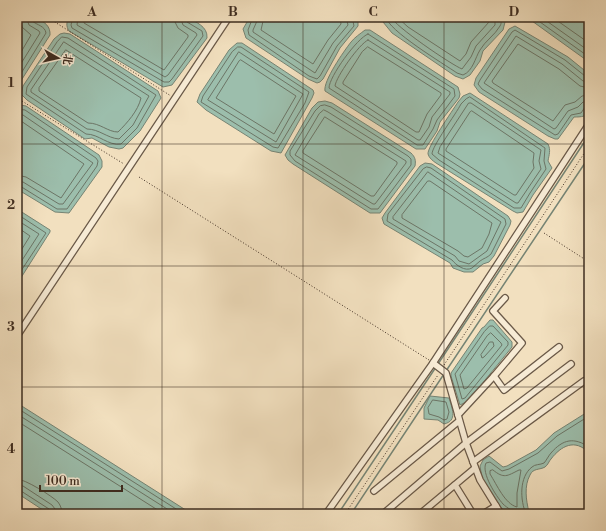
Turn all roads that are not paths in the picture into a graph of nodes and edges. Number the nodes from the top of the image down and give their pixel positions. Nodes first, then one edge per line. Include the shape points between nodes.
1 (229, 17) edge
2 (589, 124) edge
3 (505, 298) dead end
4 (17, 336) edge
5 (559, 347) dead end
6 (571, 364) dead end
7 (439, 368) junction
8 (494, 376) junction
9 (584, 381) dead end
10 (458, 418) junction
11 (466, 443) junction
12 (474, 465) junction
13 (455, 485) junction
14 (374, 491) dead end
15 (496, 506) junction
16 (422, 513) edge
17 (326, 514) edge
18 (384, 514) edge
19 (473, 514) edge
20 (483, 514) edge
21 (501, 514) edge

1 - 4 street
2 - 7 street
3 - 8 street via 493,311 522,343
5 - 8 street via 504,390
6 - 11 street
7 - 10 street
7 - 17 street
8 - 10 street
9 - 12 street
10 - 11 street
10 - 14 street
11 - 12 street
11 - 18 street
12 - 13 street
12 - 15 street
13 - 16 street
13 - 19 street
15 - 20 street
15 - 21 street

